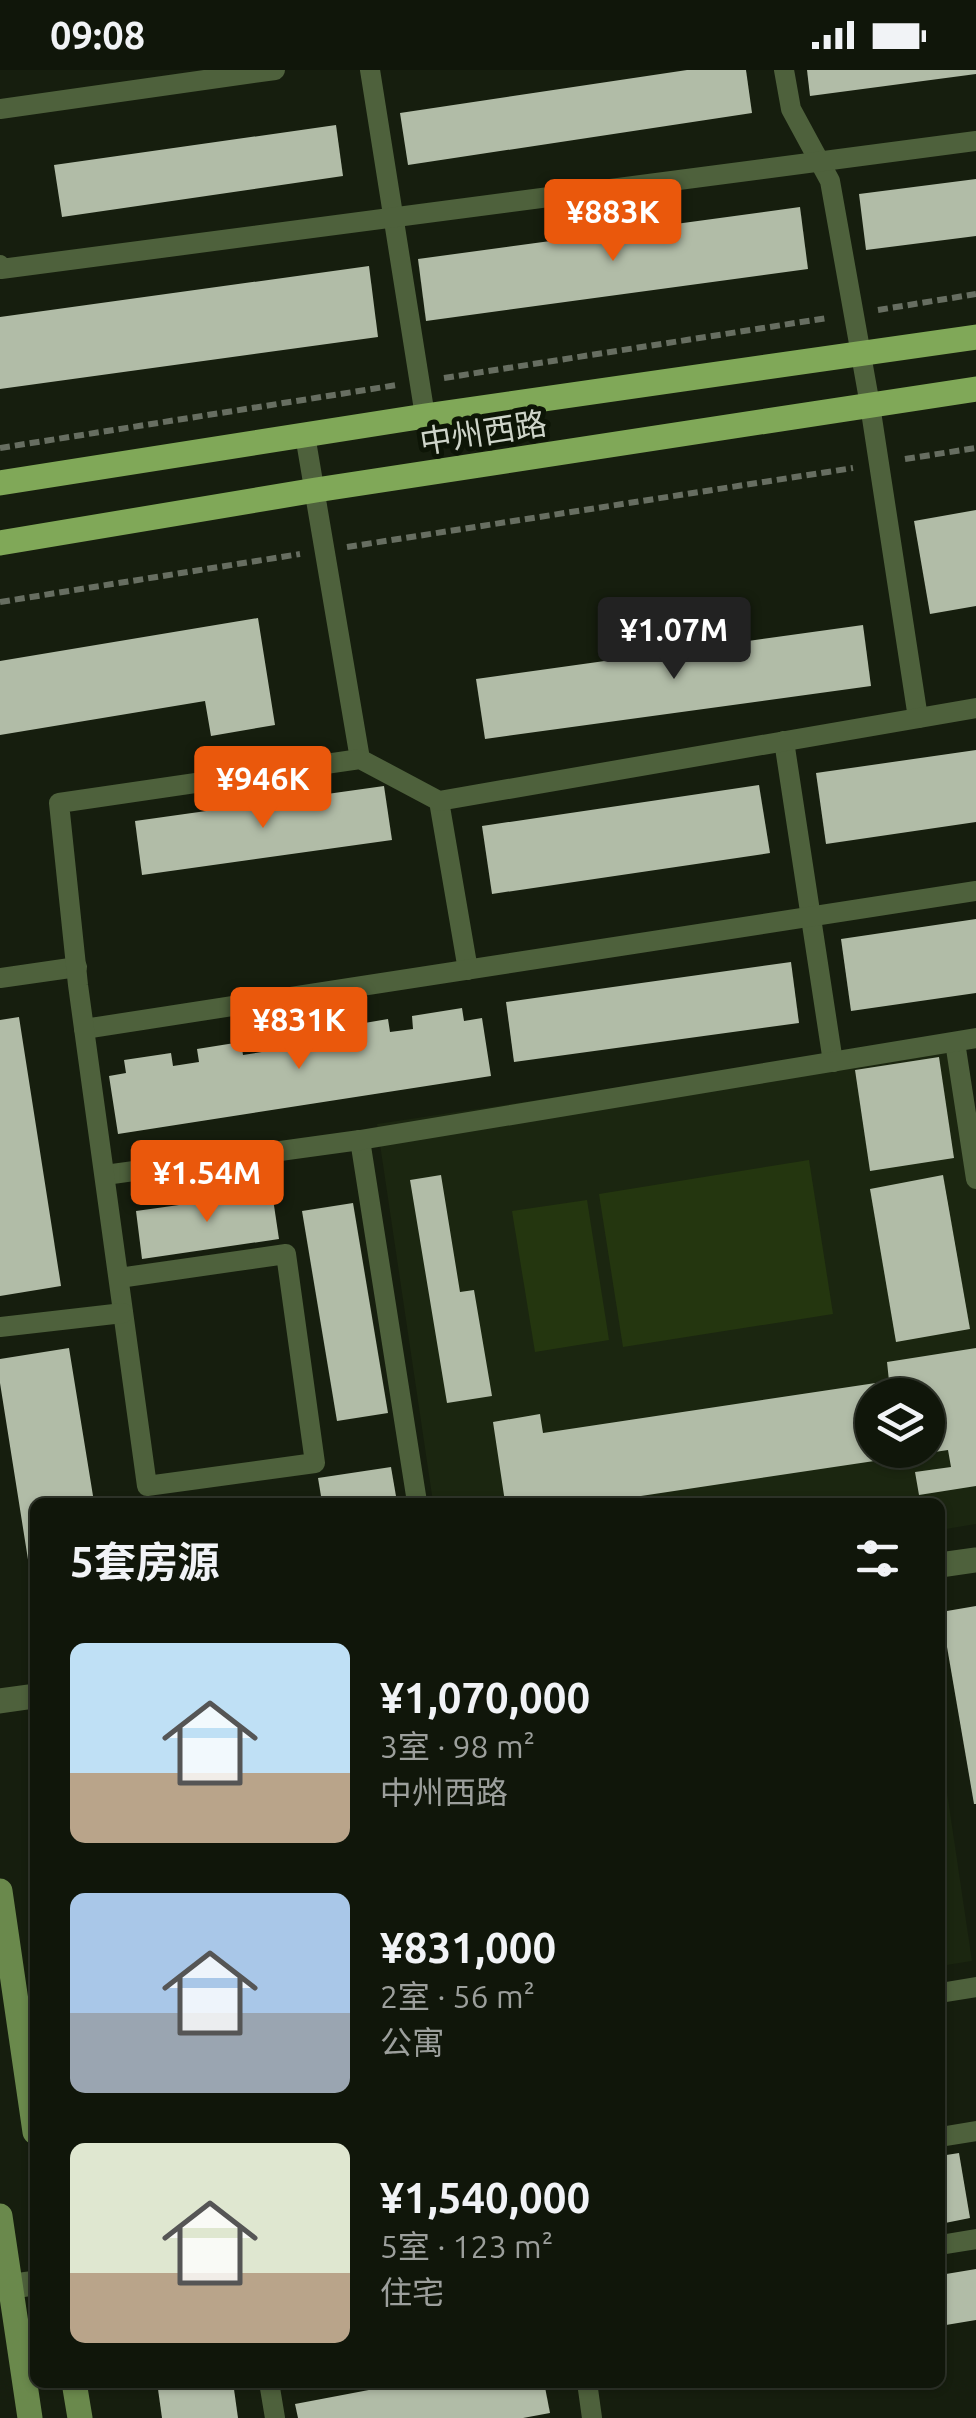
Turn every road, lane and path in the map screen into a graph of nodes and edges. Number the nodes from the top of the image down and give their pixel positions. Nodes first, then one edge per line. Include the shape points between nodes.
1 (275, 70) edge
2 (370, 70) edge
3 (784, 70) edge
4 (0, 108) edge
5 (976, 141) edge
6 (819, 162) junction
7 (393, 218) junction
8 (0, 266) edge
9 (976, 294) edge
10 (854, 314) junction
11 (976, 337) edge
12 (861, 355) junction
13 (420, 382) junction
14 (976, 389) edge
15 (870, 404) junction
16 (425, 416) junction
17 (304, 435) junction
18 (0, 448) edge
19 (976, 448) edge
20 (879, 464) junction
21 (0, 483) edge
22 (316, 490) junction
23 (0, 543) edge
24 (326, 550) junction
25 (0, 602) edge
26 (976, 708) edge
27 (918, 718) junction
28 (784, 741) junction
29 (360, 759) junction
30 (439, 802) junction
31 (976, 891) edge
32 (811, 916) junction
33 (76, 968) junction
34 (468, 970) junction
35 (0, 978) edge
36 (84, 1028) junction
37 (966, 1040) edge
38 (833, 1062) junction
39 (360, 1140) junction
40 (105, 1176) junction
41 (976, 1179) edge
42 (119, 1278) junction
43 (124, 1313) junction
44 (0, 1327) edge
45 (416, 1498) edge
46 (976, 1560) edge
47 (945, 1564) edge
48 (30, 1697) edge
49 (0, 1701) edge
50 (0, 1892) edge
51 (976, 1987) edge
52 (945, 1992) edge
53 (27, 2017) edge
54 (30, 2060) edge
55 (976, 2131) edge
56 (945, 2136) edge
57 (0, 2216) edge
58 (976, 2239) edge
59 (945, 2244) edge
60 (15, 2286) edge
61 (75, 2388) edge
62 (270, 2388) edge
63 (588, 2388) edge
64 (30, 2418) edge
65 (80, 2418) edge
66 (274, 2418) edge
67 (592, 2418) edge

1 - 4 lane
2 - 7 lane
3 - 6 lane via 792,109
5 - 6 lane
6 - 7 lane
6 - 10 lane via 830,181
7 - 8 lane
7 - 13 lane
9 - 10 path
10 - 12 lane
10 - 13 path
11 - 12 main road, 中州西路
12 - 15 lane
12 - 16 main road, 中州西路
13 - 16 lane
13 - 18 path
14 - 15 main road, 中州西路
15 - 20 lane
15 - 22 main road, 中州西路
16 - 17 main road, 中州西路
17 - 21 main road, 中州西路
17 - 22 lane
19 - 20 path
20 - 24 path
20 - 27 lane
22 - 23 main road, 中州西路
22 - 24 lane
24 - 25 path
24 - 29 lane
26 - 27 lane
27 - 28 lane
28 - 30 lane
28 - 32 lane
29 - 30 lane
29 - 33 lane via 58,804
30 - 34 lane
31 - 32 lane
32 - 34 lane
32 - 38 lane
33 - 35 lane
33 - 36 lane
34 - 36 lane
36 - 40 lane
37 - 38 lane
37 - 41 lane
38 - 39 lane
39 - 40 lane
39 - 45 lane
40 - 42 lane
42 - 43 lane
42 - 43 lane via 286,1254 315,1463 147,1486
43 - 44 lane
46 - 47 street
48 - 49 street
50 - 53 main road
51 - 52 lane
53 - 54 main road
55 - 56 lane
57 - 60 main road
58 - 59 lane
60 - 64 main road
61 - 65 main road
62 - 66 lane
63 - 67 lane

